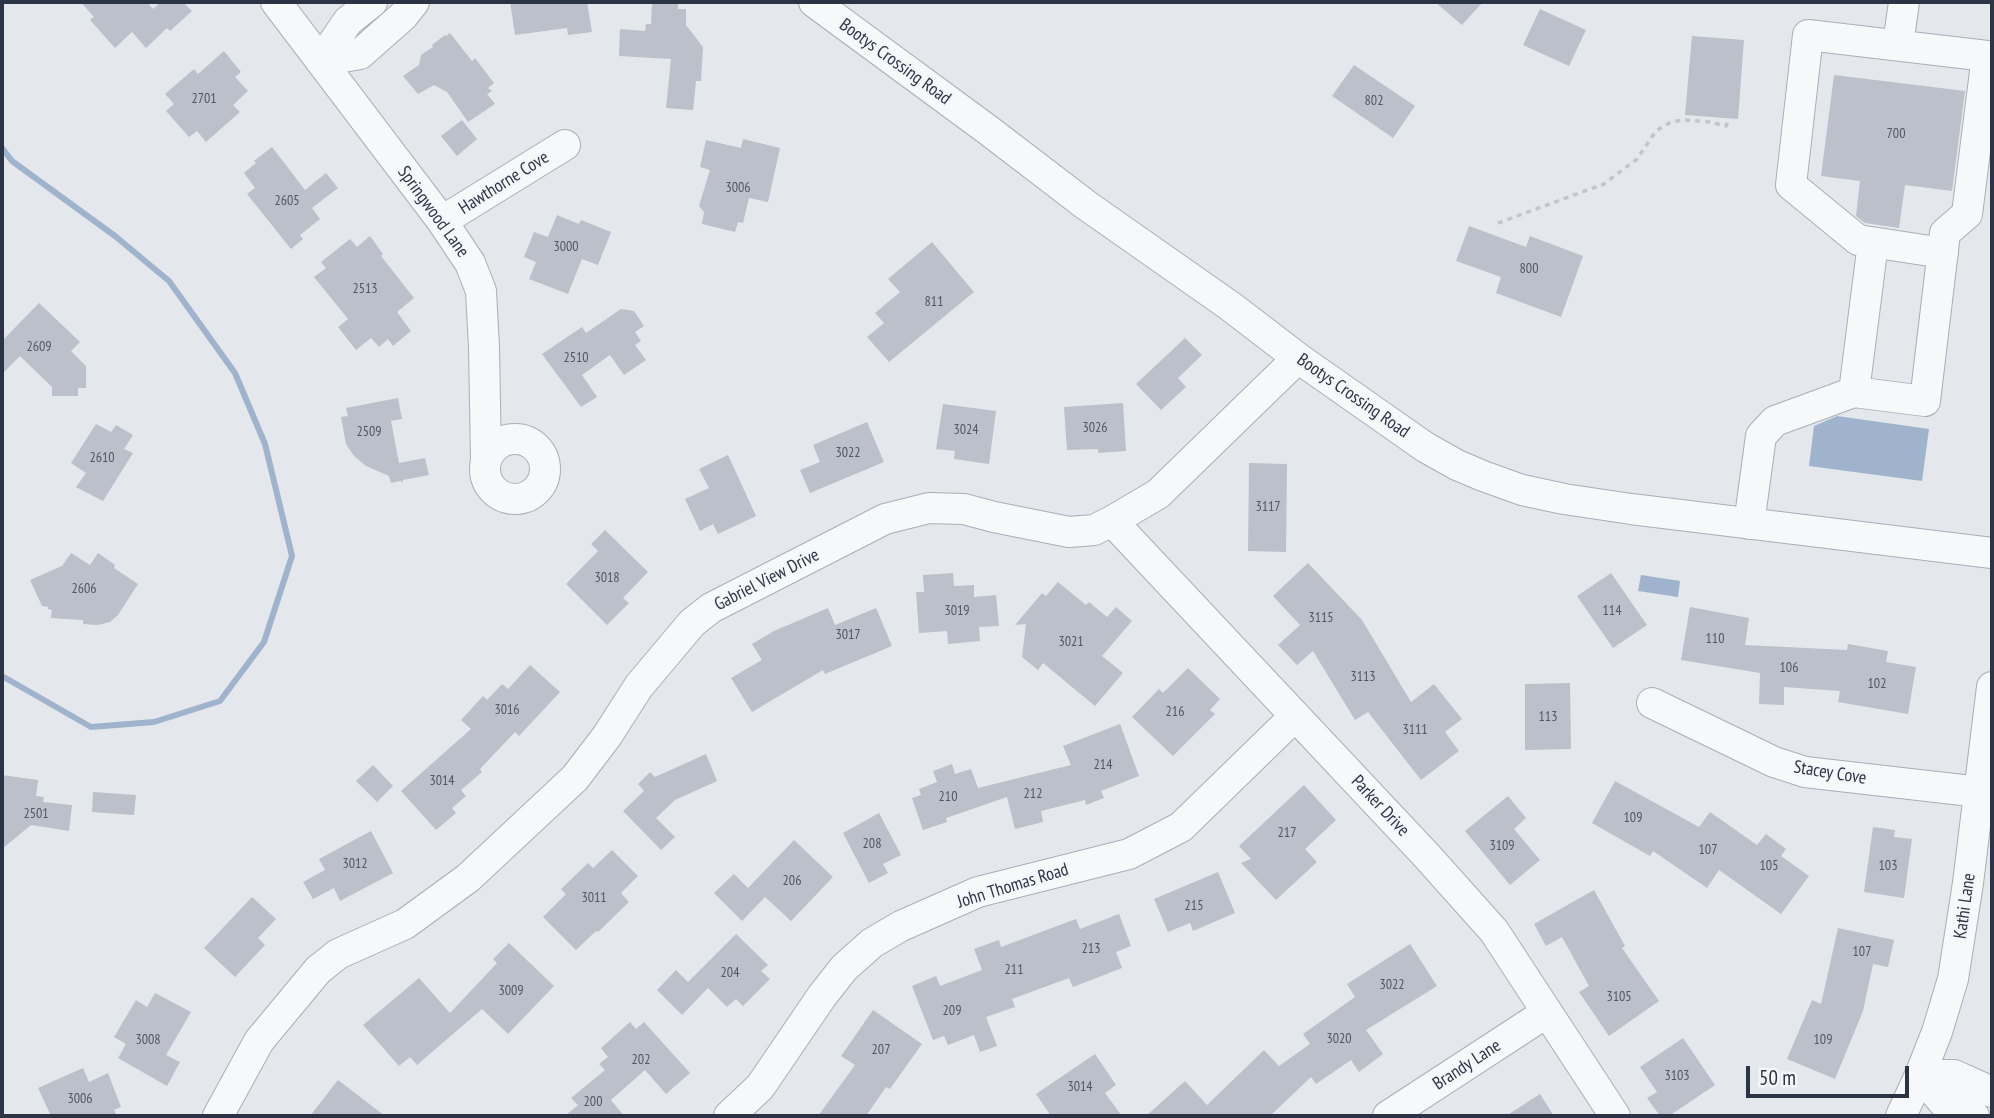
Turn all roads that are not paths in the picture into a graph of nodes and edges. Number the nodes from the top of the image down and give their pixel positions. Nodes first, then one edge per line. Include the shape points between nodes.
1 (276, 2) edge
2 (372, 2) edge
3 (414, 2) edge
4 (814, 2) edge
5 (1903, 2) edge
6 (1898, 46) junction
7 (321, 61) junction
8 (565, 145) dead end
9 (442, 221) junction
10 (1873, 243) junction
11 (1943, 253) junction
12 (1298, 358) junction
13 (1854, 392) junction
14 (486, 460) dead end
15 (1112, 522) junction
16 (1749, 524) junction
17 (1992, 553) edge
18 (1992, 687) edge
19 (1652, 704) dead end
20 (1295, 716) junction
21 (1980, 792) junction
22 (1546, 1013) junction
23 (1920, 1075) junction
24 (1992, 1092) edge
25 (218, 1116) edge
26 (729, 1116) edge
27 (1388, 1116) edge
28 (1615, 1116) edge
29 (1901, 1116) edge
30 (1974, 1116) edge

1 - 7 street, Springwood Lane
2 - 7 street via 348,21
3 - 7 street via 360,54
4 - 12 street, Bootys Crossing Road
5 - 6 street
6 - 10 street via 1808,35 1791,185 1858,240
6 - 11 street via 1987,56 1967,214 1945,233
7 - 9 street, Springwood Lane
8 - 9 street, Hawthorne Cove
9 - 14 street, Springwood Lane via 470,262 481,291
10 - 11 street
10 - 13 street
11 - 13 street via 1925,401
12 - 15 street, Gabriel View Drive via 1158,494
12 - 16 street, Bootys Crossing Road via 1426,447 1483,477 1564,499
13 - 16 street via 1775,421 1761,436
15 - 20 street, Parker Drive
15 - 25 street, Gabriel View Drive via 1094,530 1069,532 964,509 929,508 886,519 711,608 692,623 639,686 575,778 468,878 405,924 338,954 318,970 259,1041
16 - 17 street, Bootys Crossing Road
18 - 21 street, Kathi Lane
19 - 21 street, Stacey Cove via 1805,772
20 - 22 street, Parker Drive via 1494,931
20 - 26 street, John Thomas Road via 1181,827 1129,853 978,892 872,943 844,968 760,1087
21 - 23 street, Kathi Lane via 1953,979
22 - 27 street, Brandy Lane
22 - 28 street, Parker Drive
23 - 24 street via 1954,1075
23 - 29 street, Kathi Lane
23 - 30 street via 1944,1103

